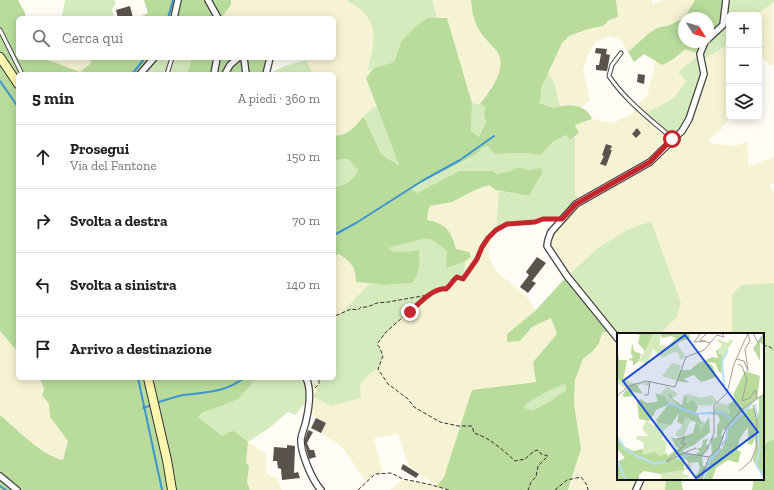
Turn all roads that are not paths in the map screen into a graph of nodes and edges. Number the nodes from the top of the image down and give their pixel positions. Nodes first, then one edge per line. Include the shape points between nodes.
1 (178, 0) edge
2 (208, 0) edge
3 (726, 0) edge
4 (174, 16) edge
5 (217, 16) edge
6 (0, 30) edge
7 (714, 33) edge
8 (702, 48) edge
9 (621, 53) dead end
10 (0, 57) edge
11 (152, 60) edge
12 (171, 60) edge
13 (217, 60) edge
14 (236, 60) edge
15 (244, 60) edge
16 (270, 60) edge
17 (21, 72) edge
18 (142, 72) edge
19 (168, 72) edge
20 (214, 72) edge
21 (227, 72) edge
22 (246, 72) edge
23 (266, 72) edge
24 (16, 81) edge
25 (672, 139) junction
26 (617, 338) edge
27 (148, 380) edge
28 (307, 380) edge
29 (0, 476) edge
30 (641, 480) edge
31 (17, 490) edge
32 (172, 490) edge
33 (321, 490) edge
34 (636, 490) edge

1 - 4 street
2 - 5 street
3 - 7 street via 723,25
6 - 17 lane
8 - 25 street via 700,54 704,74 689,119 682,131
9 - 25 lane via 612,65 609,76 644,114
10 - 24 main road
11 - 18 street
12 - 19 lane
13 - 20 street
14 - 21 street
15 - 22 street
16 - 23 street
25 - 26 street via 650,162 576,204 551,232 548,240 547,246 567,276
27 - 32 main road
28 - 33 street via 309,388 307,420 301,443 304,457
29 - 31 street
30 - 34 street

